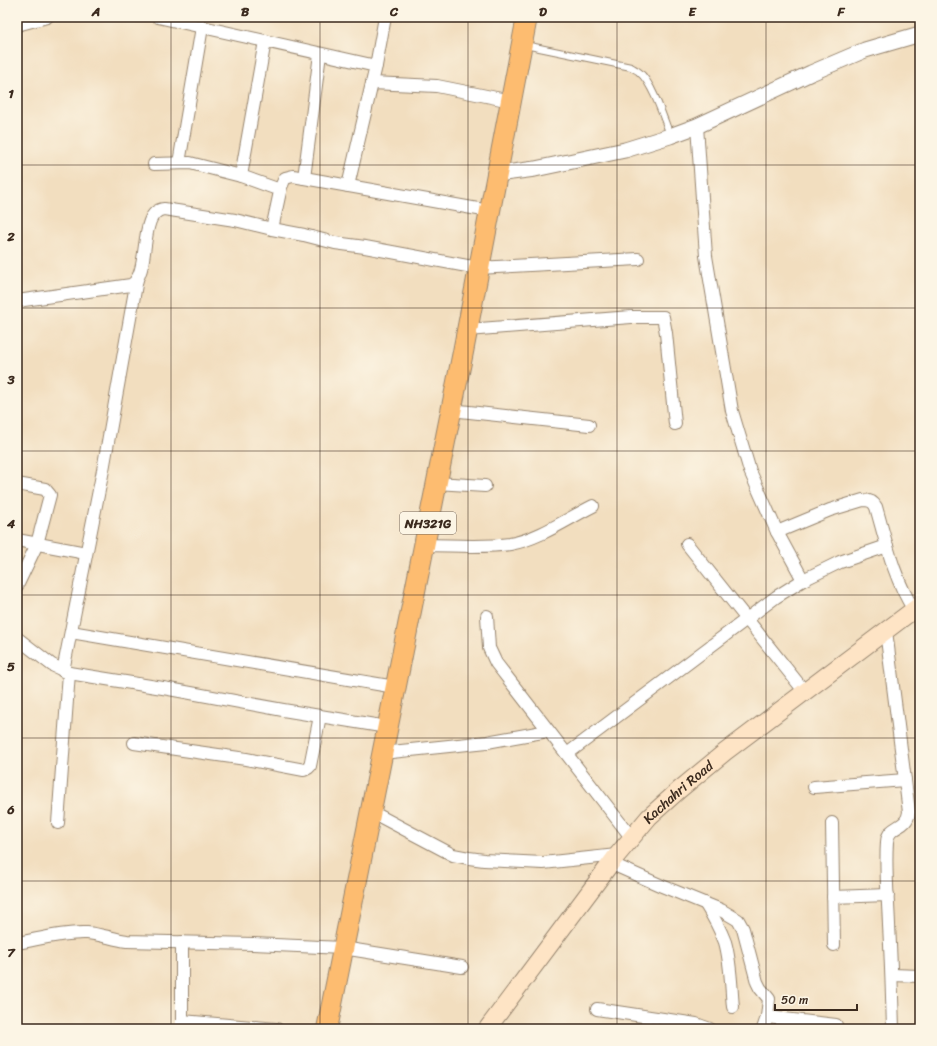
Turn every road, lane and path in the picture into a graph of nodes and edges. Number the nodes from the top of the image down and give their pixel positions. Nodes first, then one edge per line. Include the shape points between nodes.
1 (47, 17) edge
2 (158, 17) edge
3 (386, 17) edge
4 (527, 17) edge
5 (17, 25) edge
6 (202, 27) junction
7 (920, 34) edge
8 (265, 41) junction
9 (522, 44) junction
10 (320, 54) junction
11 (376, 66) junction
12 (372, 83) junction
13 (511, 101) junction
14 (697, 126) junction
15 (670, 136) junction
16 (179, 162) junction
17 (154, 164) dead end
18 (497, 174) junction
19 (241, 176) junction
20 (304, 178) junction
21 (348, 186) junction
22 (280, 190) junction
23 (489, 211) junction
24 (272, 229) junction
25 (638, 259) dead end
26 (478, 268) junction
27 (137, 279) junction
28 (17, 301) edge
29 (467, 330) junction
30 (451, 410) junction
31 (675, 424) dead end
32 (589, 425) dead end
33 (436, 482) junction
34 (17, 484) edge
35 (485, 486) dead end
36 (593, 506) dead end
37 (777, 532) junction
38 (17, 540) edge
39 (37, 544) junction
40 (687, 544) dead end
41 (424, 545) junction
42 (887, 546) junction
43 (86, 553) junction
44 (803, 580) junction
45 (17, 586) edge
46 (917, 607) edge
47 (487, 616) dead end
48 (747, 620) junction
49 (886, 631) junction
50 (70, 632) junction
51 (17, 638) edge
52 (66, 672) junction
53 (395, 687) junction
54 (805, 692) junction
55 (320, 716) junction
56 (387, 727) junction
57 (548, 731) junction
58 (134, 743) dead end
59 (382, 753) junction
60 (567, 754) junction
61 (905, 780) junction
62 (814, 787) dead end
63 (370, 811) junction
64 (58, 823) dead end
65 (832, 823) dead end
66 (631, 837) junction
67 (614, 859) junction
68 (888, 895) junction
69 (832, 897) junction
70 (705, 903) junction
71 (182, 942) junction
72 (17, 943) edge
73 (834, 945) dead end
74 (343, 948) junction
75 (462, 967) dead end
76 (892, 975) junction
77 (920, 976) edge
78 (733, 1007) dead end
79 (597, 1009) dead end
80 (767, 1017) junction
81 (182, 1025) edge
82 (836, 1026) dead end
83 (277, 1029) edge
84 (327, 1029) edge
85 (487, 1029) edge
86 (710, 1029) edge
87 (763, 1029) edge
88 (893, 1029) edge

1 - 5 street
2 - 6 street
3 - 11 street
4 - 9 highway, NH321G
6 - 8 street
6 - 16 street
7 - 14 street via 865,50 838,61
8 - 10 street
8 - 19 street
9 - 13 highway, NH321G
9 - 15 lane via 631,67 640,72 647,80
10 - 11 street
10 - 20 street
11 - 12 street
12 - 13 street via 437,86
12 - 21 street
13 - 18 highway, NH321G
14 - 15 street
14 - 37 street via 706,256 732,411 750,471
15 - 18 street via 625,150 535,169
16 - 17 street
16 - 19 street
18 - 23 highway, NH321G
19 - 22 street
20 - 21 street
20 - 22 street via 288,177 283,181
21 - 23 street
22 - 24 street
23 - 26 highway, NH321G
24 - 26 street via 335,243
24 - 27 street via 235,220 160,209 150,220
25 - 26 street
26 - 29 highway, NH321G
27 - 28 street via 131,285
27 - 43 street
29 - 30 highway, NH321G
29 - 31 street via 631,317 663,317
30 - 32 street
30 - 33 highway, NH321G
33 - 35 street
33 - 41 highway, NH321G
34 - 39 street via 46,489 50,495
36 - 41 street via 538,534 510,544
37 - 42 street via 830,510 869,500 875,504
37 - 44 street
38 - 39 street
39 - 43 street
39 - 45 street
40 - 48 street
41 - 53 highway, NH321G
42 - 44 street via 840,562
42 - 46 street via 902,586
43 - 50 street
44 - 48 street
46 - 49 main road, Kachahri Road
47 - 57 street via 487,635 492,655
48 - 54 street
48 - 60 street
49 - 54 main road, Kachahri Road
49 - 61 street
50 - 52 street
50 - 53 street
51 - 52 street via 52,666
52 - 55 street
52 - 64 street
53 - 56 highway, NH321G
54 - 66 main road, Kachahri Road via 678,790
55 - 56 street
55 - 58 street via 310,766 304,770
56 - 59 highway, NH321G
57 - 59 street via 487,742
57 - 60 street
59 - 63 highway, NH321G
60 - 66 street
61 - 62 street
61 - 68 street via 908,819 889,834 887,841
63 - 67 street via 453,855 484,860 542,863
63 - 74 highway, NH321G
65 - 69 street
66 - 67 main road, Kachahri Road
67 - 70 street
67 - 85 main road, Kachahri Road
68 - 69 street
68 - 76 street
69 - 73 street
70 - 78 street via 725,943
70 - 80 street via 732,915 741,924 757,982 769,999
71 - 72 street via 127,941 89,933 72,933
71 - 74 street
71 - 81 street
74 - 75 street
74 - 84 highway, NH321G
76 - 77 street
76 - 88 street
79 - 86 street via 696,1024
80 - 82 street
80 - 87 street
81 - 83 street

